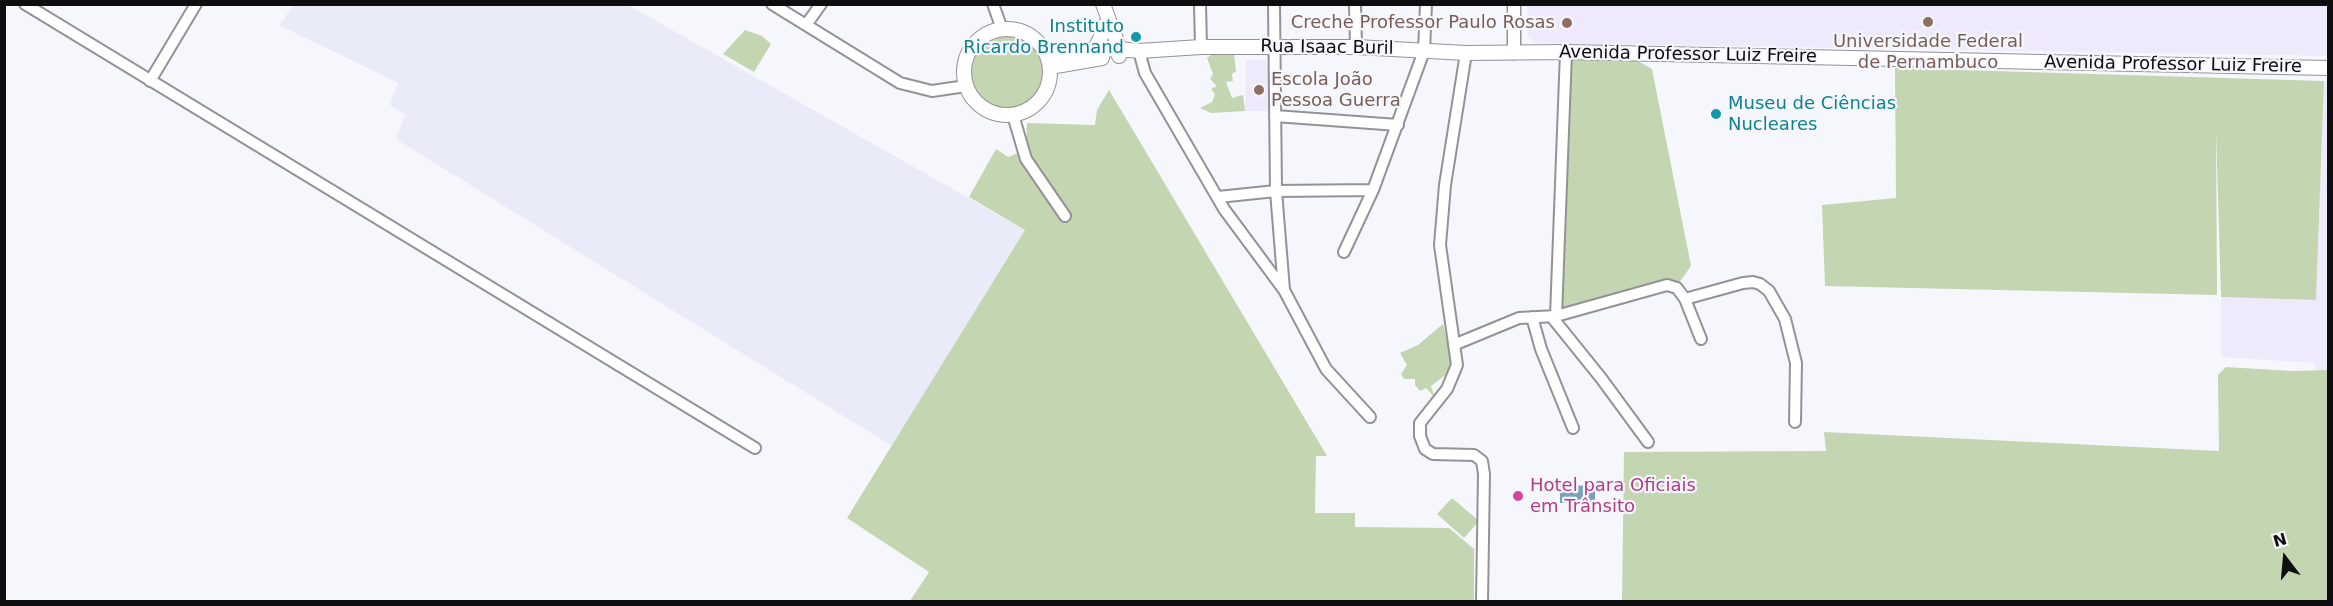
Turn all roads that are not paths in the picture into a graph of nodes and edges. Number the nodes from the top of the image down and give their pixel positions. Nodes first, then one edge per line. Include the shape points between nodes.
1 (25, 4) edge
2 (196, 4) edge
3 (772, 4) edge
4 (821, 4) edge
5 (993, 4) edge
6 (1103, 4) edge
7 (1200, 4) edge
8 (1274, 4) edge
9 (1355, 4) edge
10 (1426, 4) edge
11 (1514, 4) edge
12 (1108, 22) junction
13 (806, 25) junction
14 (1002, 30) junction
15 (1274, 46) junction
16 (1201, 47) junction
17 (1356, 47) junction
18 (1094, 50) junction
19 (1045, 51) junction
20 (1139, 51) junction
21 (1424, 51) junction
22 (1119, 52) junction
23 (1566, 52) junction
24 (1466, 53) junction
25 (1514, 53) junction
26 (1050, 67) junction
27 (2328, 68) edge
28 (150, 81) junction
29 (966, 86) junction
30 (1013, 115) junction
31 (1275, 116) junction
32 (1398, 125) junction
33 (1373, 190) junction
34 (1276, 191) junction
35 (1218, 197) junction
36 (1065, 216) dead end
37 (1344, 252) dead end
38 (1284, 290) junction
39 (1685, 299) junction
40 (1554, 316) junction
41 (1532, 317) junction
42 (1701, 339) dead end
43 (1456, 344) junction
44 (1370, 417) dead end
45 (1795, 422) dead end
46 (1573, 428) dead end
47 (1648, 442) dead end
48 (755, 448) dead end
49 (1482, 602) edge

1 - 28 street
2 - 28 street
3 - 13 street
4 - 13 street
5 - 14 street
6 - 12 main road
7 - 16 street
8 - 15 street
9 - 17 street
10 - 21 street
11 - 25 street
12 - 18 main road
12 - 22 main road
13 - 29 street via 900,83 932,91
14 - 19 main road via 1027,34
14 - 29 main road via 986,35 968,53 964,69
15 - 16 main road, Rua Isaac Buril
15 - 17 main road, Rua Isaac Buril
15 - 31 street
16 - 20 main road, Rua Isaac Buril
17 - 21 main road, Rua Isaac Buril
18 - 19 main road, Rua Isaac Buril
18 - 22 main road, Rua Isaac Buril
19 - 26 main road
20 - 22 main road, Rua Isaac Buril via 1133,55
20 - 35 street via 1145,73
21 - 24 main road, Rua Isaac Buril
21 - 32 street
22 - 26 main road, Rua Isaac Buril
23 - 25 main road, Avenida Professor Luiz Freire
23 - 27 main road, Avenida Professor Luiz Freire
23 - 40 street
24 - 25 main road, Rua Isaac Buril
24 - 43 street via 1445,185 1440,245
26 - 30 main road via 1049,83 1042,98 1029,110
28 - 48 street
29 - 30 main road via 981,107 996,114
30 - 36 street via 1026,159
31 - 32 street
31 - 34 street
32 - 33 street
33 - 34 street
33 - 37 street
34 - 35 street
34 - 38 street
35 - 38 street
38 - 44 street via 1326,369
39 - 40 street via 1677,288 1667,285
39 - 42 street
39 - 45 street via 1743,283 1760,284 1769,291 1785,319 1796,363
40 - 41 street
40 - 47 street
41 - 43 street via 1503,323
41 - 46 street
43 - 49 street via 1455,373 1420,423 1420,436 1425,449 1433,454 1474,455 1482,461

